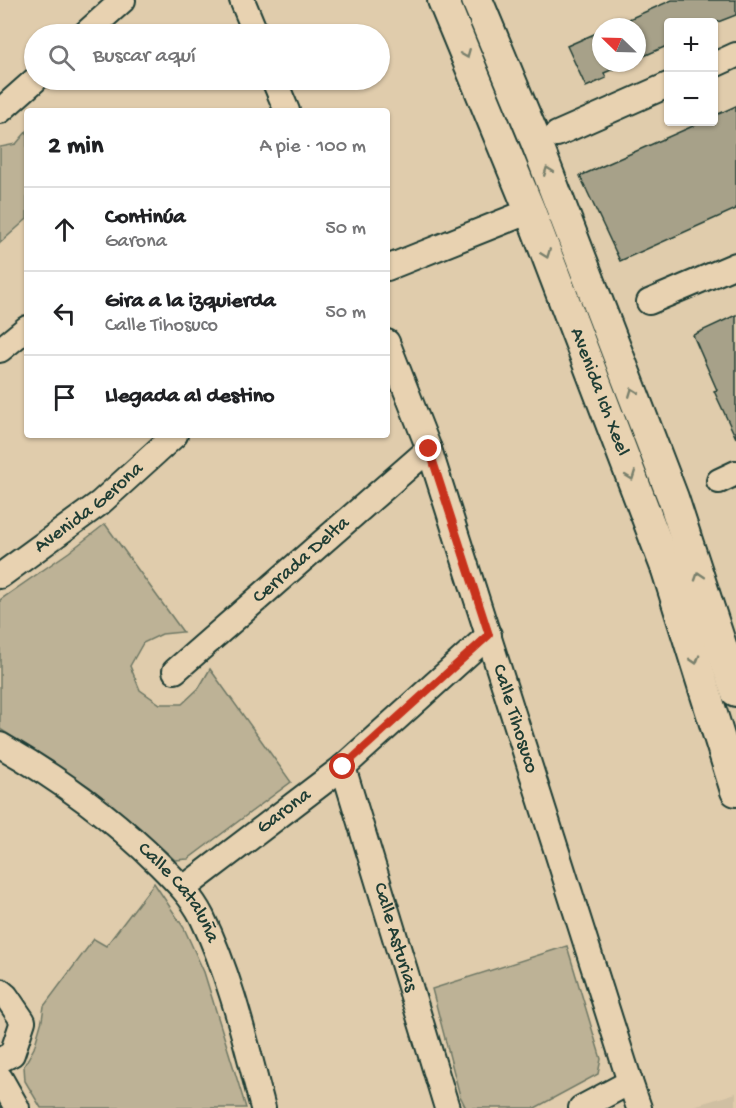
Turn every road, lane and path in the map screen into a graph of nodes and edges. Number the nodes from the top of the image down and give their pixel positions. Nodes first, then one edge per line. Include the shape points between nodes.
1 (123, 0) edge
2 (242, 0) edge
3 (443, 0) edge
4 (477, 0) edge
5 (96, 24) edge
6 (252, 24) edge
7 (736, 55) edge
8 (718, 63) edge
9 (664, 87) edge
10 (24, 90) edge
11 (0, 111) edge
12 (557, 134) dead end
13 (530, 211) junction
14 (736, 265) edge
15 (390, 267) edge
16 (649, 302) dead end
17 (24, 330) edge
18 (0, 350) edge
19 (390, 350) edge
20 (172, 438) edge
21 (429, 449) junction
22 (0, 576) edge
23 (489, 635) junction
24 (175, 671) dead end
25 (736, 691) edge
26 (0, 745) edge
27 (343, 767) junction
28 (736, 791) edge
29 (183, 888) junction
30 (0, 991) edge
31 (0, 1060) edge
32 (0, 1078) edge
33 (635, 1099) edge
34 (18, 1108) edge
35 (263, 1108) edge
36 (447, 1108) edge
37 (580, 1108) edge

1 - 5 street
2 - 6 street
3 -> 13 street, Avenida Ich Xeel
25 -> 4 street via 674,498
7 - 8 street
9 - 12 street
10 - 11 street
13 - 15 street
13 -> 28 street, Avenida Ich Xeel via 667,570
14 - 16 street
17 - 18 street
19 - 21 street, Calle Tihosuco
20 - 22 street, Avenida Gerona via 100,503
21 - 23 street, Calle Tihosuco
21 - 24 street, Cerrada Delta
23 - 27 street, Garona
23 - 33 street, Calle Tihosuco
26 - 29 street, Calle Cataluña via 82,797 135,840
27 - 29 street, Garona
27 - 36 street, Calle Asturias
29 - 35 street, Calle Cataluña via 201,916 221,962
30 - 31 street via 23,1021 12,1054
32 - 34 street
33 - 37 street

